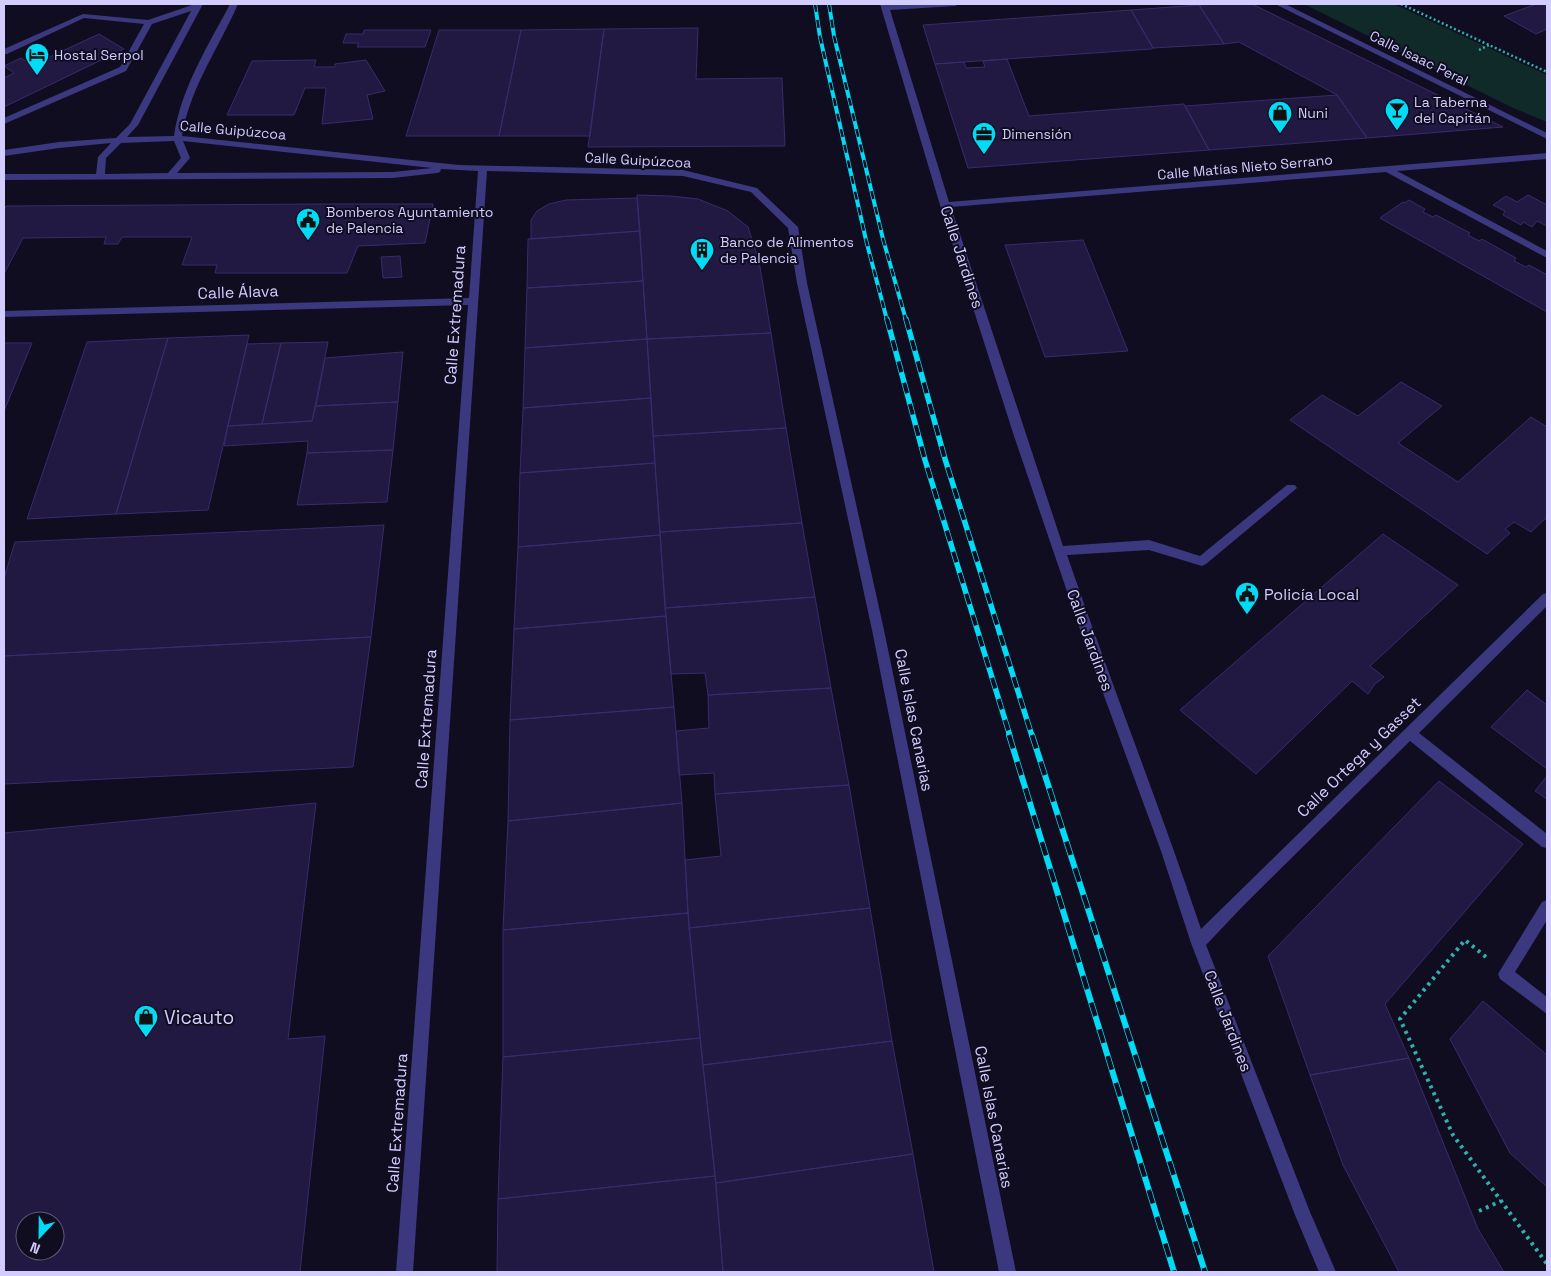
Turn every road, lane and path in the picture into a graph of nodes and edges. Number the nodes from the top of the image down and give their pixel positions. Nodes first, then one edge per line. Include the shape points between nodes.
1 (234, 4) edge
2 (955, 4) edge
3 (1279, 4) edge
4 (1401, 4) edge
5 (199, 5) edge
6 (885, 6) edge
7 (148, 22) junction
8 (1489, 45) junction
9 (1479, 50) dead end
10 (4, 52) edge
11 (1547, 72) edge
12 (4, 121) edge
13 (1547, 136) edge
14 (178, 138) junction
15 (120, 140) junction
16 (4, 152) edge
17 (1547, 156) edge
18 (459, 168) junction
19 (483, 169) junction
20 (1387, 169) junction
21 (171, 175) junction
22 (100, 176) junction
23 (4, 177) edge
24 (754, 190) joint
25 (945, 205) junction
26 (1547, 255) edge
27 (473, 301) junction
28 (4, 314) edge
29 (1290, 488) dead end
30 (1059, 552) junction
31 (1547, 598) edge
32 (1409, 732) junction
33 (1547, 842) edge
34 (1547, 907) edge
35 (1198, 943) junction
36 (1505, 974) junction
37 (1547, 1006) edge
38 (1501, 1202) junction
39 (1479, 1211) dead end
40 (1547, 1264) edge
41 (1327, 1270) edge
42 (404, 1272) edge
43 (1008, 1272) edge

1 - 14 street via 182,115
2 - 6 street
3 - 13 street, Calle Isaac Peral
4 - 8 path
5 - 7 street
5 - 15 street via 134,125
6 - 25 street, Calle Jardines
7 - 10 street via 83,16
7 - 12 street via 123,69
8 - 9 path
8 - 11 path
14 - 15 street, Calle Guipúzcoa
14 - 18 street, Calle Guipúzcoa
14 - 21 street via 186,158
15 - 16 street, Calle Guipúzcoa
15 - 22 street via 102,157
17 - 20 street, Calle Matías Nieto Serrano
18 - 19 street, Calle Guipúzcoa
18 - 21 street, Calle Guipúzcoa via 393,175
19 - 24 street, Calle Guipúzcoa via 683,173
19 - 27 street, Calle Extremadura
20 - 25 street, Calle Matías Nieto Serrano
20 - 26 street
21 - 22 street, Calle Guipúzcoa
22 - 23 street, Calle Guipúzcoa
24 - 43 street, Calle Islas Canarias via 793,227
25 - 30 street, Calle Jardines
27 - 28 street, Calle Álava
27 - 42 street, Calle Extremadura
29 - 30 street via 1202,561 1149,545
30 - 35 street, Calle Jardines via 1168,851
31 - 32 street, Calle Ortega y Gasset
32 - 33 street
32 - 35 street, Calle Ortega y Gasset
34 - 36 street
35 - 41 street, Calle Jardines
36 - 37 street
36 - 38 path via 1466,940 1400,1019 1453,1136
38 - 39 path
38 - 40 path

